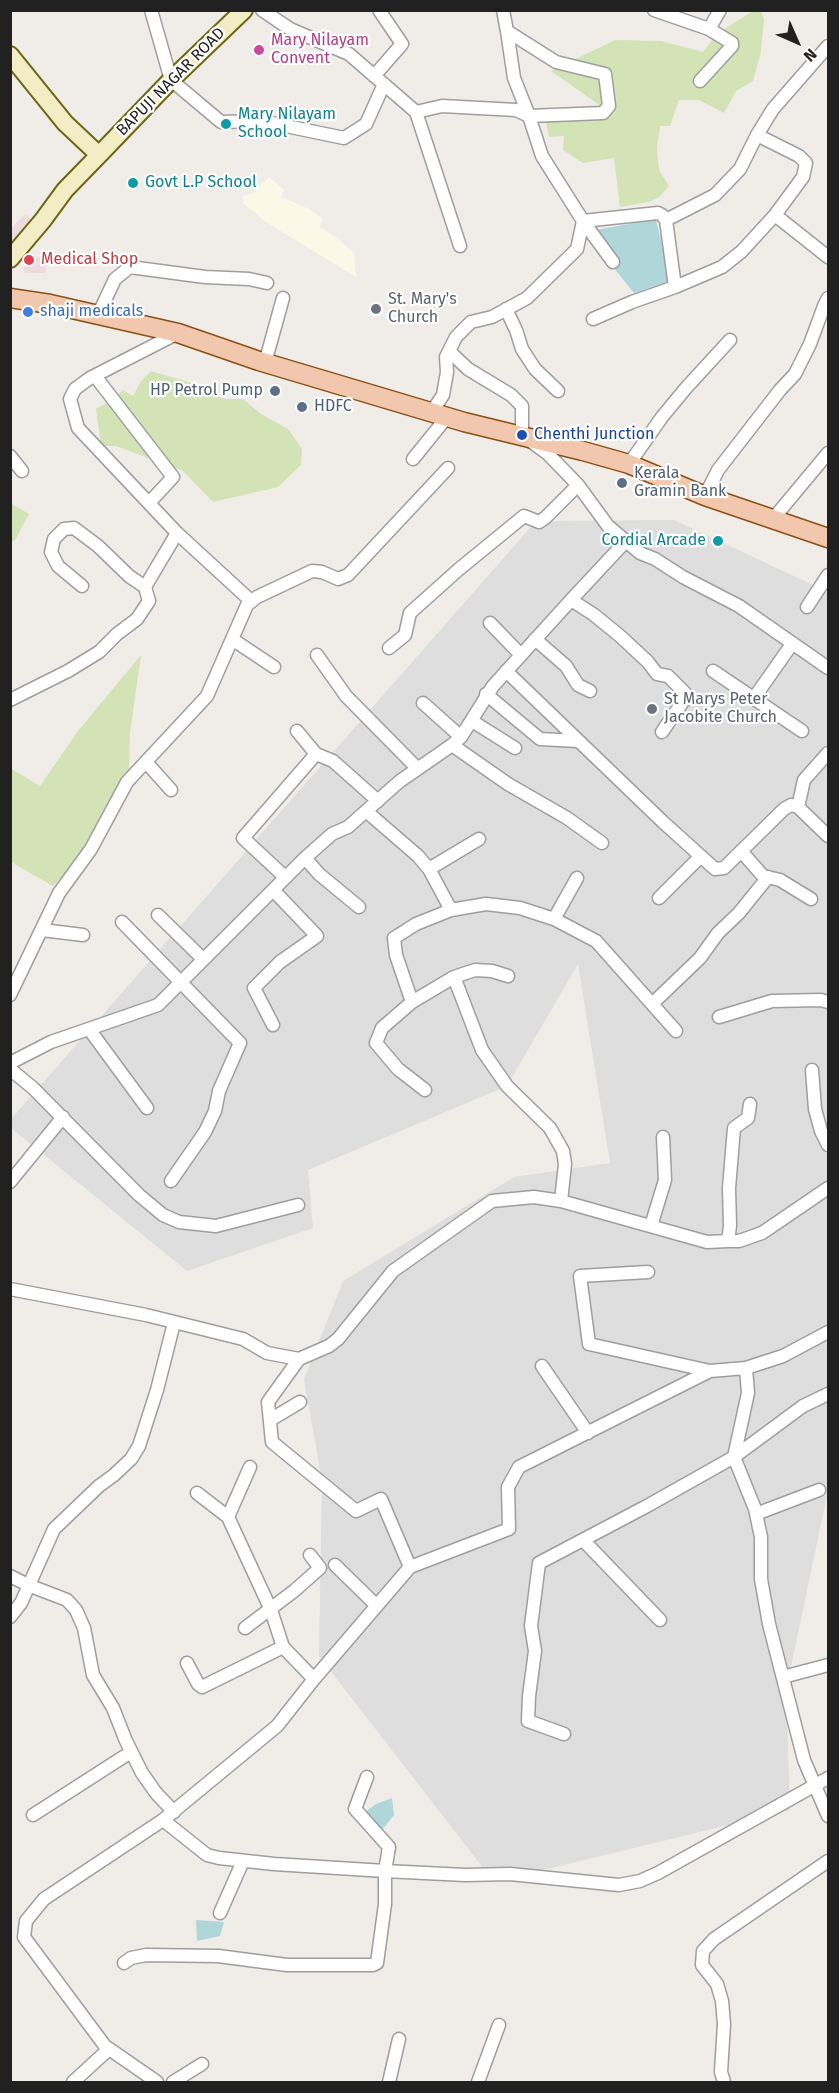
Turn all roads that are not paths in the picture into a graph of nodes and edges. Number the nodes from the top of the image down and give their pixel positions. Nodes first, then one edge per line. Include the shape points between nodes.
1 (151, 10) edge
2 (244, 10) edge
3 (262, 10) edge
4 (379, 10) edge
5 (504, 10) edge
6 (654, 10) edge
7 (720, 10) edge
8 (710, 29) junction
9 (507, 31) junction
10 (828, 46) edge
11 (10, 55) edge
12 (374, 76) junction
13 (171, 80) junction
14 (700, 81) dead end
15 (384, 84) junction
16 (416, 112) junction
17 (530, 116) junction
18 (758, 135) junction
19 (99, 155) junction
20 (775, 215) junction
21 (666, 220) junction
22 (583, 221) junction
23 (460, 246) dead end
24 (828, 257) edge
25 (10, 259) edge
26 (613, 262) dead end
27 (267, 284) dead end
28 (675, 287) junction
29 (283, 298) dead end
30 (828, 298) edge
31 (12, 299) edge
32 (506, 309) junction
33 (98, 315) junction
34 (594, 319) dead end
35 (178, 333) junction
36 (730, 340) dead end
37 (449, 351) junction
38 (265, 363) junction
39 (95, 376) junction
40 (558, 391) dead end
41 (439, 415) junction
42 (522, 435) junction
43 (828, 453) edge
44 (10, 456) edge
45 (413, 459) dead end
46 (629, 464) junction
47 (448, 468) dead end
48 (22, 471) dead end
49 (578, 485) junction
50 (705, 496) junction
51 (149, 503) junction
52 (773, 519) junction
53 (177, 533) junction
54 (828, 538) edge
55 (626, 541) junction
56 (828, 575) edge
57 (82, 586) dead end
58 (145, 587) junction
59 (570, 600) junction
60 (251, 601) junction
61 (807, 607) dead end
62 (490, 623) dead end
63 (232, 639) junction
64 (535, 639) junction
65 (792, 644) junction
66 (389, 648) dead end
67 (317, 655) dead end
68 (521, 655) junction
69 (274, 667) dead end
70 (828, 668) edge
71 (506, 671) junction
72 (713, 671) dead end
73 (590, 691) dead end
74 (486, 694) junction
75 (754, 698) junction
76 (10, 700) edge
77 (423, 703) dead end
78 (472, 721) junction
79 (297, 731) dead end
80 (802, 731) dead end
81 (662, 732) dead end
82 (456, 741) junction
83 (578, 741) junction
84 (515, 748) dead end
85 (828, 753) edge
86 (316, 754) junction
87 (146, 762) junction
88 (417, 768) junction
89 (171, 790) dead end
90 (378, 801) junction
91 (798, 807) junction
92 (366, 811) junction
93 (828, 836) edge
94 (479, 839) dead end
95 (602, 843) dead end
96 (741, 851) junction
97 (701, 856) junction
98 (305, 858) junction
99 (429, 869) junction
100 (285, 877) junction
101 (768, 877) junction
102 (577, 878) dead end
103 (273, 890) junction
104 (659, 898) dead end
105 (811, 899) dead end
106 (359, 906) dead end
107 (451, 910) junction
108 (158, 915) dead end
109 (554, 919) junction
110 (122, 922) dead end
111 (42, 930) junction
112 (83, 935) dead end
113 (203, 959) junction
114 (508, 976) dead end
115 (454, 977) junction
116 (179, 982) junction
117 (10, 995) edge
118 (412, 1002) junction
119 (828, 1002) edge
120 (652, 1004) junction
121 (719, 1017) dead end
122 (273, 1025) dead end
123 (89, 1029) junction
124 (676, 1031) dead end
125 (10, 1063) edge
126 (10, 1069) edge
127 (812, 1070) dead end
128 (425, 1090) dead end
129 (750, 1104) dead end
130 (147, 1108) dead end
131 (63, 1117) junction
132 (663, 1137) dead end
133 (828, 1145) edge
134 (171, 1181) dead end
135 (10, 1182) edge
136 (828, 1188) edge
137 (561, 1201) junction
138 (298, 1205) dead end
139 (651, 1226) junction
140 (728, 1241) junction
141 (648, 1272) dead end
142 (10, 1289) edge
143 (174, 1323) junction
144 (828, 1332) edge
145 (298, 1359) junction
146 (542, 1366) dead end
147 (746, 1368) junction
148 (710, 1371) junction
149 (828, 1394) edge
150 (300, 1402) dead end
151 (270, 1420) junction
152 (588, 1432) junction
153 (734, 1457) junction
154 (250, 1467) dead end
155 (819, 1491) dead end
156 (197, 1493) dead end
157 (756, 1514) junction
158 (228, 1517) junction
159 (584, 1540) junction
160 (310, 1555) dead end
161 (335, 1565) dead end
162 (410, 1568) junction
163 (10, 1576) edge
164 (28, 1585) junction
165 (377, 1606) junction
166 (271, 1610) junction
167 (10, 1617) edge
168 (660, 1620) dead end
169 (245, 1628) dead end
170 (283, 1647) junction
171 (187, 1663) dead end
172 (828, 1665) edge
173 (783, 1677) junction
174 (314, 1679) junction
175 (564, 1734) dead end
176 (131, 1752) junction
177 (367, 1777) dead end
178 (828, 1778) edge
179 (815, 1784) junction
180 (174, 1812) junction
181 (33, 1815) dead end
182 (828, 1816) edge
183 (163, 1820) junction
184 (243, 1861) junction
185 (828, 1861) edge
186 (385, 1871) junction
187 (220, 1913) dead end
188 (131, 1959) dead end
189 (499, 2025) dead end
190 (399, 2039) dead end
191 (109, 2049) junction
192 (202, 2064) dead end
193 (150, 2080) edge
194 (73, 2082) edge
195 (173, 2082) edge
196 (389, 2082) edge
197 (478, 2082) edge
198 (724, 2082) edge

1 - 13 street
2 - 13 street, BAPUJI NAGAR ROAD
3 - 12 street via 290,29 349,54
4 - 12 street via 402,44
5 - 9 street
6 - 8 street
7 - 8 street
8 - 14 street via 732,46
9 - 17 street via 514,78
9 - 17 street via 556,62 606,77 609,106 603,113
10 - 18 street via 773,108
11 - 19 street via 65,123
12 - 15 street
13 - 15 street via 221,122 262,121 344,138 366,124
13 - 19 street, BAPUJI NAGAR ROAD
15 - 16 street
16 - 17 street via 442,106 516,110
16 - 23 street
17 - 22 street via 542,156
18 - 20 street via 806,163 802,177
18 - 21 street via 740,169 715,195
19 - 25 street, BAPUJI NAGAR ROAD via 65,190
20 - 24 street
20 - 28 street via 722,267
21 - 22 street via 658,213
21 - 28 street
22 - 26 street
22 - 32 street via 577,249 527,298
27 - 33 street via 130,267 115,279
28 - 34 street
29 - 38 street
30 - 50 street via 795,374 718,470
31 - 33 main road
32 - 37 street via 471,322
32 - 40 street via 522,349
33 - 35 main road
35 - 38 main road
35 - 39 street
36 - 46 street via 668,410
37 - 41 street
37 - 42 street via 522,406
38 - 41 main road
39 - 51 street via 173,477
39 - 51 street via 75,389 70,399 78,428
41 - 42 main road
41 - 45 street
42 - 46 main road
42 - 49 street via 548,454
43 - 52 street
44 - 48 street
46 - 50 main road
47 - 60 street via 348,575 337,578 312,571
49 - 55 street via 608,526
49 - 66 street via 545,518 539,522 524,516 458,570 410,613 405,635
50 - 52 main road
51 - 53 street
52 - 54 main road
53 - 58 street
53 - 60 street
55 - 59 street
55 - 65 street via 640,554 739,606
56 - 61 street
57 - 58 street via 58,566 51,552 54,539 64,529 74,528
58 - 76 street via 149,601 145,610 99,652
59 - 64 street
59 - 81 street via 593,614 657,674 668,676 685,693
60 - 63 street
62 - 68 street
63 - 69 street
63 - 87 street via 207,696
64 - 68 street
64 - 73 street via 566,666 578,685
65 - 70 street
65 - 75 street
67 - 88 street via 346,696
68 - 71 street
71 - 74 street
71 - 83 street
72 - 75 street
74 - 78 street
74 - 83 street via 540,739
75 - 80 street
77 - 82 street
78 - 82 street
78 - 84 street
79 - 86 street
82 - 88 street
82 - 95 street via 508,784
83 - 97 street
85 - 91 street via 804,780
86 - 90 street via 333,761
86 - 100 street via 243,838
87 - 89 street
87 - 111 street via 127,782 91,849 59,893
88 - 90 street
90 - 92 street
91 - 93 street
91 - 96 street via 790,805 784,809
92 - 98 street
92 - 99 street
94 - 99 street
96 - 97 street via 724,868 715,869
96 - 101 street
97 - 104 street
98 - 100 street
98 - 106 street
99 - 107 street
100 - 103 street
101 - 105 street
101 - 120 street via 700,957
102 - 109 street
103 - 113 street
103 - 122 street via 318,936 280,962 254,988
107 - 109 street via 486,904 520,908
107 - 118 street via 394,938
108 - 113 street
109 - 120 street via 596,941
110 - 116 street
111 - 112 street
111 - 117 street
113 - 116 street
114 - 115 street via 475,970
115 - 118 street
115 - 137 street via 483,1050 507,1086 550,1128 563,1151
116 - 123 street via 158,1005
116 - 134 street via 240,1043 205,1132
118 - 128 street via 382,1028 376,1043 398,1069
119 - 121 street via 772,1001
120 - 124 street
123 - 125 street via 51,1042
123 - 130 street
126 - 131 street
127 - 133 street via 815,1108
129 - 140 street via 748,1118 734,1128
131 - 135 street
131 - 138 street via 139,1195 163,1215 179,1222 216,1226
132 - 139 street via 665,1180
136 - 140 street via 762,1233
137 - 139 street
137 - 145 street via 534,1197 492,1202 393,1271 338,1340
139 - 140 street via 707,1242
141 - 148 street via 580,1276 589,1344
142 - 143 street
143 - 145 street via 243,1339 267,1353
143 - 164 street via 139,1446 131,1459 54,1529
144 - 147 street via 783,1356
145 - 151 street via 268,1402
146 - 152 street
147 - 148 street
147 - 153 street via 748,1393
148 - 152 street
149 - 153 street via 803,1406
150 - 151 street
151 - 162 street via 272,1442 356,1511 381,1500
152 - 162 street via 519,1467 508,1487 509,1529
153 - 157 street
153 - 159 street
154 - 158 street
155 - 157 street
156 - 158 street
157 - 173 street via 761,1537 761,1579
158 - 166 street
159 - 168 street
159 - 175 street via 539,1563 531,1626 536,1651 528,1721
160 - 166 street via 320,1568
161 - 165 street
162 - 165 street
163 - 164 street
164 - 167 street
164 - 176 street via 67,1600 76,1610 84,1628 93,1675 113,1708
165 - 174 street
166 - 169 street
166 - 170 street
170 - 171 street via 202,1687
170 - 174 street
172 - 173 street
173 - 179 street via 804,1760
174 - 180 street via 277,1726
176 - 180 street via 156,1793
176 - 181 street
177 - 186 street via 355,1809 389,1847
178 - 179 street
179 - 182 street
179 - 186 street via 658,1873 630,1884 510,1874
180 - 183 street
183 - 184 street via 207,1855
183 - 191 street via 44,1899 26,1921 24,1937
184 - 186 street
184 - 187 street
185 - 198 street via 714,1939 703,1951 702,1965 717,1984 722,2001
186 - 188 street via 385,1904 375,1964 287,1965 218,1956
189 - 197 street
190 - 196 street
191 - 193 street
191 - 194 street
192 - 195 street

